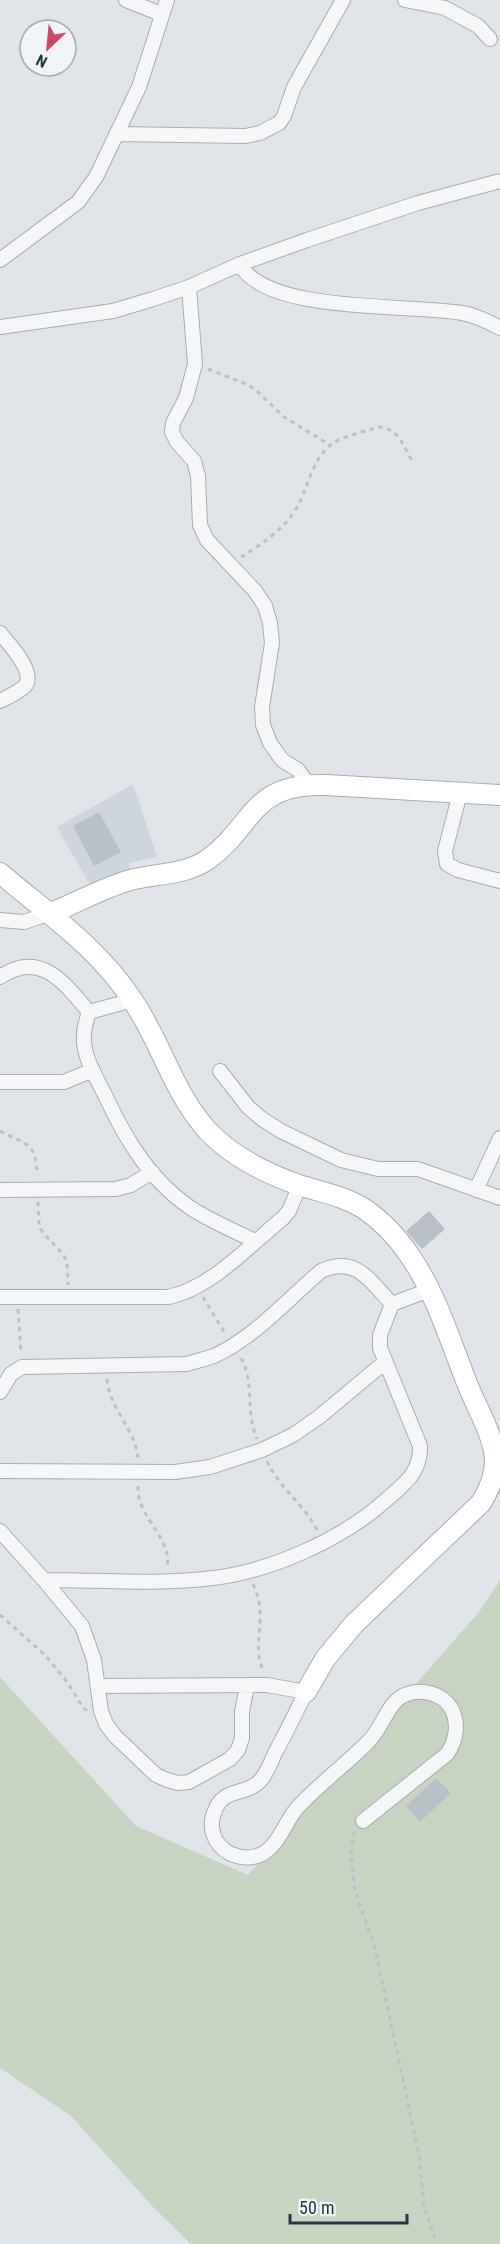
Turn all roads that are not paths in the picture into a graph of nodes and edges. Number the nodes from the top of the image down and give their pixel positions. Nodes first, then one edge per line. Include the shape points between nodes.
1 (126, 0) edge
2 (167, 0) edge
3 (344, 0) edge
4 (405, 0) edge
5 (161, 14) junction
6 (490, 39) dead end
7 (116, 134) junction
8 (500, 181) edge
9 (0, 260) edge
10 (240, 264) junction
11 (189, 287) junction
12 (0, 327) edge
13 (500, 328) edge
14 (0, 633) edge
15 (0, 701) edge
16 (308, 784) junction
17 (460, 793) junction
18 (500, 795) edge
19 (0, 873) edge
20 (500, 881) edge
21 (51, 913) junction
22 (0, 920) edge
23 (0, 977) edge
24 (133, 1000) junction
25 (89, 1012) junction
26 (93, 1070) junction
27 (220, 1071) dead end
28 (0, 1082) edge
29 (500, 1138) edge
30 (152, 1172) junction
31 (300, 1185) junction
32 (0, 1190) edge
33 (476, 1190) junction
34 (500, 1198) edge
35 (255, 1241) junction
36 (429, 1290) junction
37 (0, 1297) edge
38 (392, 1304) junction
39 (385, 1362) junction
40 (0, 1392) edge
41 (0, 1471) edge
42 (0, 1531) edge
43 (44, 1580) junction
44 (98, 1686) junction
45 (247, 1686) junction
46 (306, 1692) junction
47 (363, 1821) road end

1 - 5 street
2 - 5 street
3 - 7 street via 294,87 279,123 244,136
4 - 6 street via 445,8 478,26
5 - 7 street via 139,87
7 - 9 street via 96,177 78,202
8 - 10 street via 418,203
10 - 11 street
10 - 13 street via 252,279 286,293 346,305 463,313
11 - 12 street via 113,310
11 - 16 street via 195,364 172,432 194,461 200,525 207,540 265,606 272,643 262,706 263,725 282,760 298,770
14 - 15 street via 28,676 23,688
16 - 17 street
16 - 21 street via 269,797 206,860 186,870 127,881
17 - 18 street
17 - 20 street via 444,851 447,864
19 - 21 street
21 - 22 street via 24,922
21 - 24 street via 104,963
23 - 25 street via 24,967 47,970
24 - 25 street
24 - 31 street via 174,1083 207,1130 241,1159
25 - 26 street via 84,1035
26 - 28 street via 64,1082
26 - 30 street via 120,1128
27 - 33 street via 262,1119 341,1160 378,1169 418,1169
29 - 33 street
30 - 32 street via 116,1189
30 - 35 street via 196,1212
31 - 35 street via 289,1210
31 - 36 street via 340,1197 380,1221 411,1256
33 - 34 street
35 - 37 street via 197,1288 168,1298
36 - 38 street
36 - 46 street via 493,1448 491,1483 474,1512 354,1624 325,1659
38 - 39 street via 380,1335
38 - 40 street via 363,1274 344,1265 332,1266 321,1271 233,1346 212,1356 187,1364 22,1367 11,1374
39 - 41 street via 293,1435 210,1467 175,1472
39 - 43 street via 420,1446 418,1465 414,1474 376,1509 349,1527 284,1559 214,1578
42 - 43 street
43 - 44 street via 82,1626
44 - 45 street
44 - 45 street via 101,1711 115,1736 156,1774 178,1783 189,1782 230,1759 238,1750
45 - 46 street via 267,1685
46 - 47 street via 258,1783 222,1798 216,1807 212,1831 217,1843 238,1857 263,1854 295,1810 369,1742 395,1702 417,1691 441,1699 450,1707 457,1724 453,1745 447,1754

